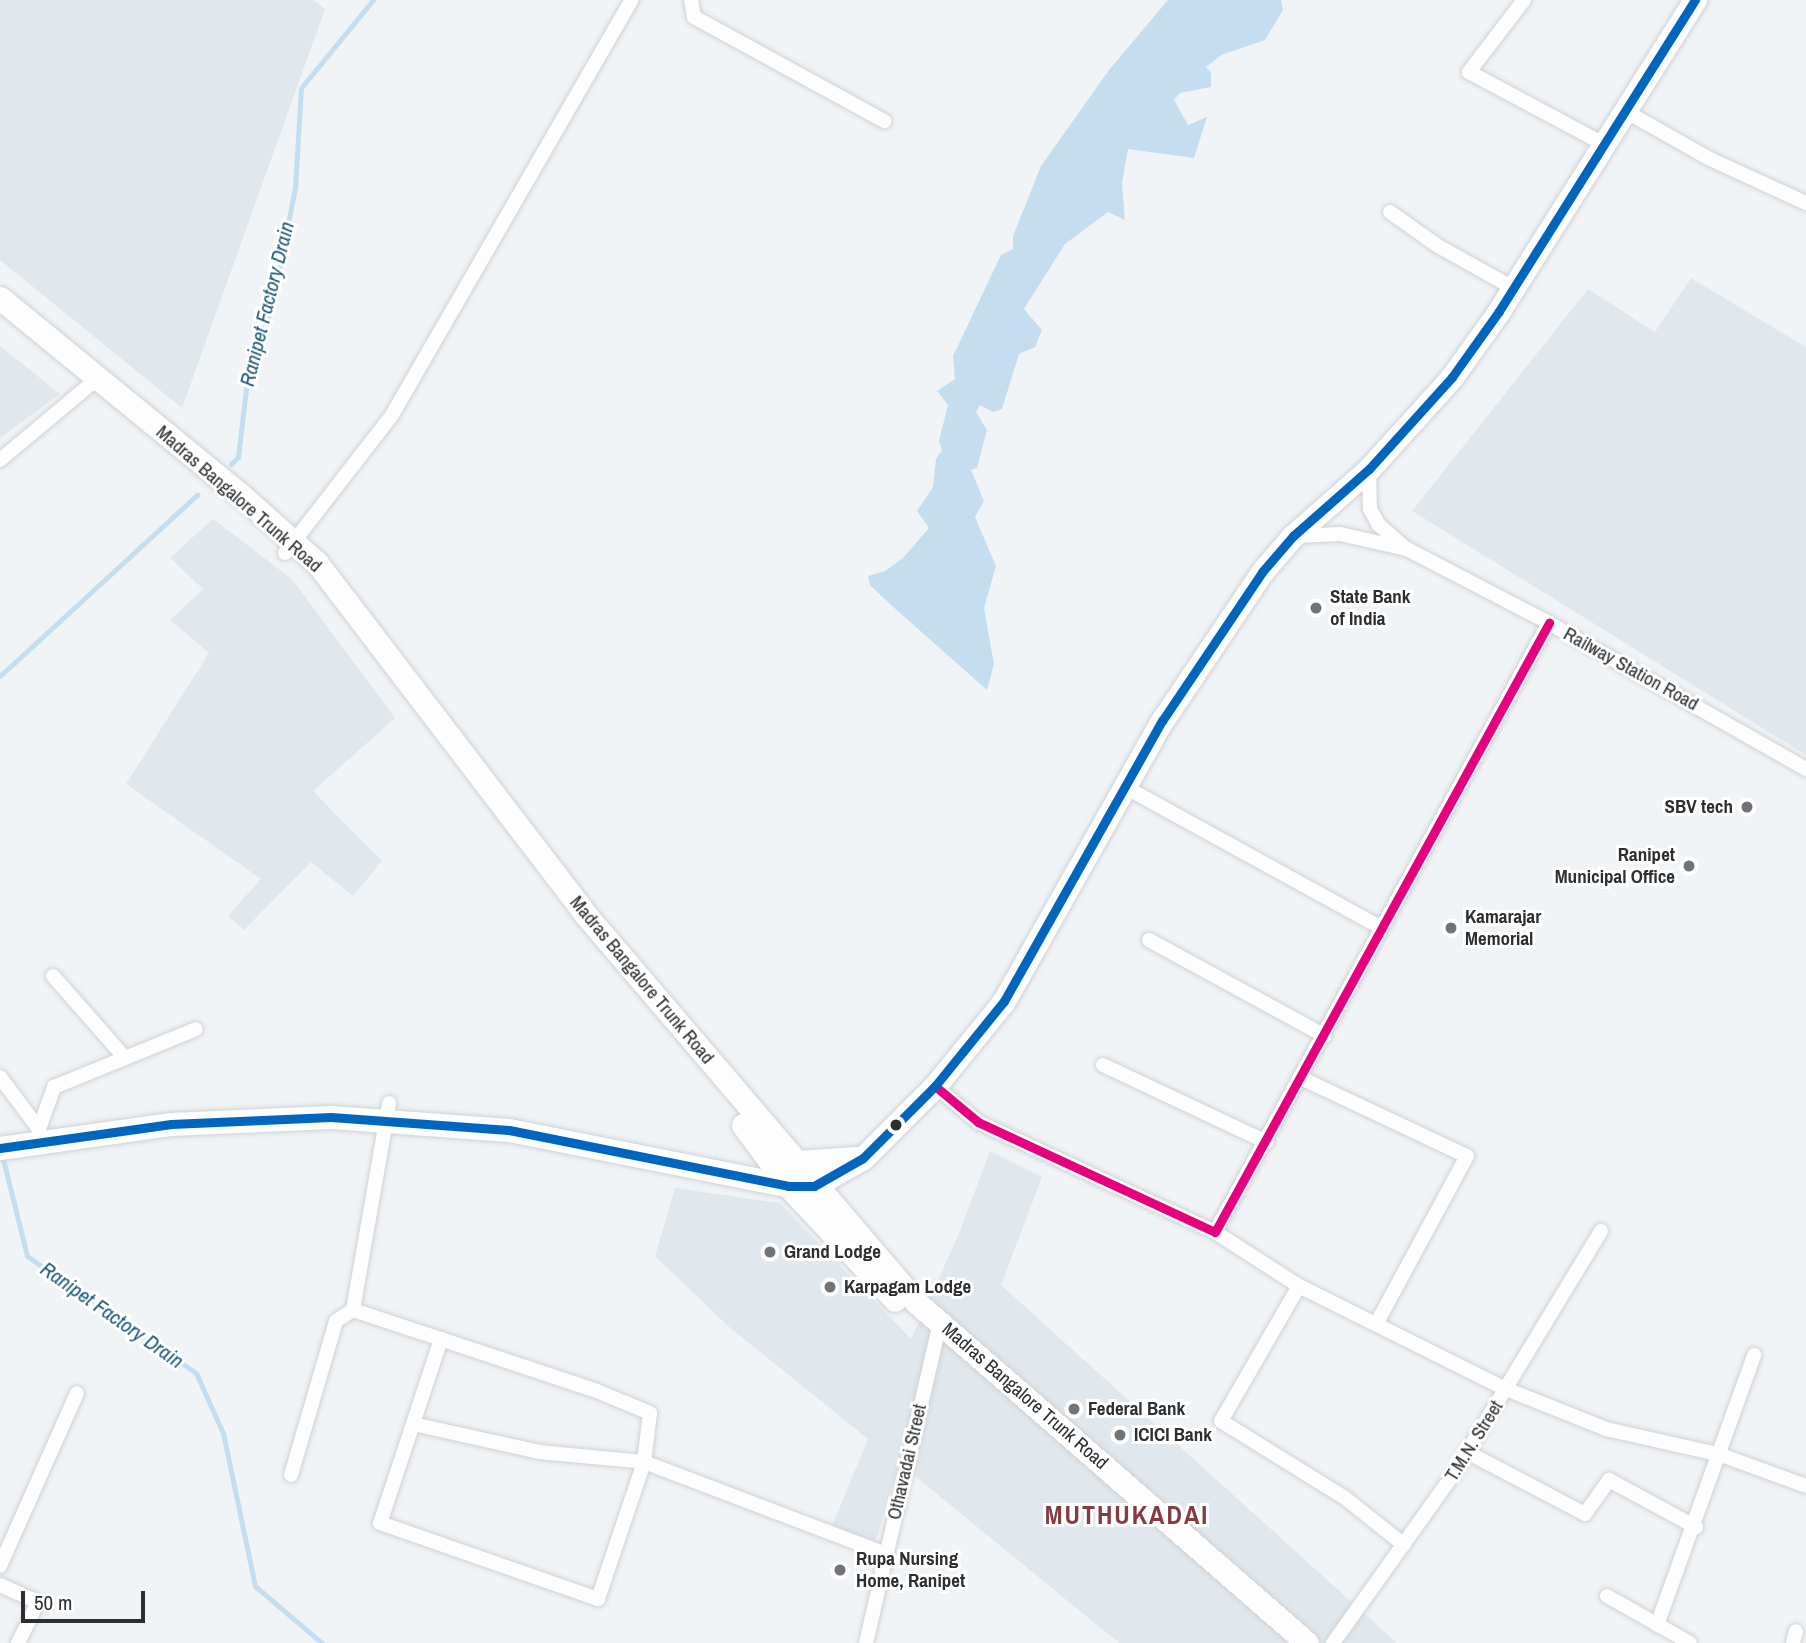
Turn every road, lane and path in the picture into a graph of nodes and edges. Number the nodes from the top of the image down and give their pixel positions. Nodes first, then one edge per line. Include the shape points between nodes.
1 (632, 0) edge
2 (691, 0) edge
3 (1524, 0) edge
4 (1695, 0) edge
5 (1625, 111) junction
6 (884, 121) dead end
7 (1604, 144) junction
8 (1806, 203) edge
9 (1390, 212) dead end
10 (1513, 288) junction
11 (0, 298) edge
12 (0, 314) edge
13 (92, 383) junction
14 (0, 460) edge
15 (1369, 470) junction
16 (1293, 536) junction
17 (290, 548) junction
18 (1407, 549) junction
19 (1549, 623) junction
20 (1806, 769) edge
21 (1125, 787) junction
22 (1381, 928) junction
23 (1149, 940) dead end
24 (53, 976) dead end
25 (196, 1029) dead end
26 (1325, 1036) junction
27 (124, 1058) junction
28 (1103, 1065) dead end
29 (0, 1077) edge
30 (1303, 1080) junction
31 (935, 1086) junction
32 (387, 1110) junction
33 (39, 1129) junction
34 (0, 1133) edge
35 (1267, 1142) junction
36 (0, 1148) edge
37 (863, 1158) junction
38 (787, 1172) junction
39 (814, 1186) junction
40 (1601, 1231) dead end
41 (1215, 1232) junction
42 (1299, 1286) junction
43 (353, 1310) junction
44 (1376, 1324) junction
45 (938, 1330) junction
46 (441, 1339) junction
47 (1754, 1355) dead end
48 (1506, 1389) junction
49 (77, 1394) dead end
50 (413, 1424) junction
51 (1467, 1452) junction
52 (1721, 1455) junction
53 (644, 1462) junction
54 (291, 1475) dead end
55 (1806, 1486) edge
56 (1696, 1527) junction
57 (1404, 1545) junction
58 (886, 1554) junction
59 (0, 1566) edge
60 (0, 1585) edge
61 (1606, 1596) dead end
62 (1657, 1625) junction
63 (18, 1643) edge
64 (866, 1643) edge
65 (1287, 1643) edge
66 (1307, 1643) edge
67 (1333, 1643) edge
68 (1690, 1643) edge

1 - 17 street via 392,415
2 - 6 street via 694,17
3 - 7 street via 1469,72
4 - 5 main road
5 - 7 main road
5 - 8 street via 1708,158
7 - 10 main road
9 - 10 street via 1438,246
10 - 15 main road via 1452,377
11 - 13 main road, Madras Bangalore Trunk Road
12 - 13 main road
13 - 14 street
13 - 17 main road, Madras Bangalore Trunk Road
15 - 16 main road
15 - 18 street via 1370,509 1379,525
16 - 18 street, Railway Station Road via 1340,534
16 - 21 main road via 1262,572 1162,722
17 - 38 main road, Madras Bangalore Trunk Road via 317,563
18 - 19 street, Railway Station Road
19 - 20 street, Railway Station Road
19 - 22 street
21 - 22 street
21 - 31 main road via 1004,1001
22 - 26 street
23 - 26 street
24 - 27 street
25 - 27 street
26 - 30 street
27 - 33 street via 54,1087
28 - 35 street
29 - 33 street
30 - 35 street
30 - 44 street via 1467,1156
31 - 37 main road
31 - 41 street via 978,1122
32 - 33 main road via 223,1106
32 - 36 main road via 172,1124
32 - 38 main road
32 - 43 street
33 - 34 main road
35 - 41 street
37 - 38 main road
37 - 39 main road
38 - 39 main road, Madras Bangalore Trunk Road
38 - 45 main road
39 - 45 main road, Madras Bangalore Trunk Road
40 - 48 street, T.M.N. Street
41 - 42 street
42 - 44 street
42 - 57 street via 1221,1421 1345,1498
43 - 46 street
43 - 54 street via 336,1321
44 - 48 street
45 - 58 street, Othavadai Street
45 - 65 main road, Madras Bangalore Trunk Road
45 - 66 main road, Madras Bangalore Trunk Road
46 - 50 street
46 - 53 street via 650,1413
47 - 52 street
48 - 51 street, T.M.N. Street
48 - 52 street via 1606,1429
49 - 59 street
50 - 53 street via 539,1452
50 - 53 street via 380,1523 598,1599
51 - 56 street via 1586,1514 1609,1479
51 - 57 street, T.M.N. Street
52 - 55 street
52 - 56 street
53 - 58 street
56 - 62 street
57 - 67 street, T.M.N. Street
58 - 64 street, Othavadai Street
60 - 63 street via 38,1602
61 - 62 street
62 - 68 street

